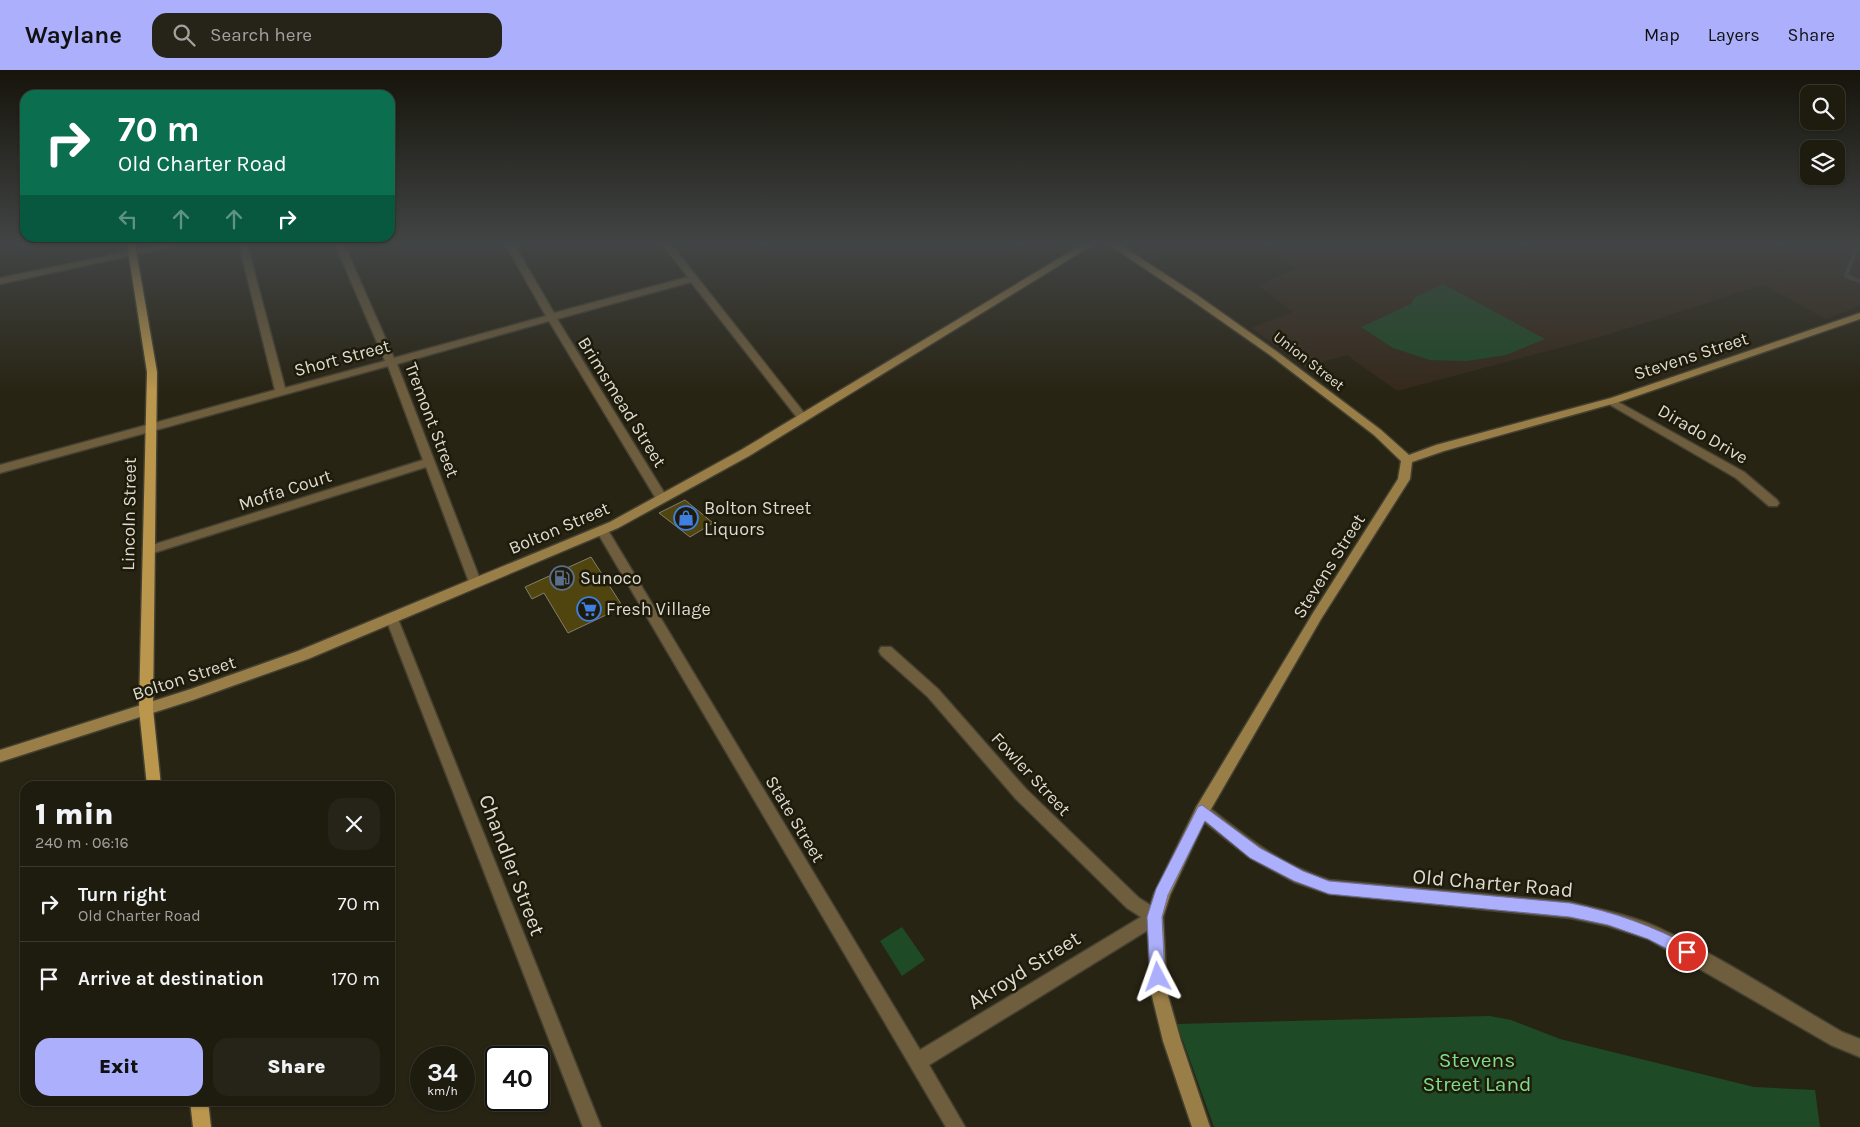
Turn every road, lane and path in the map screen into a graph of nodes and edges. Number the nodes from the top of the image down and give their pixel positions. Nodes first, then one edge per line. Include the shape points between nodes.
1 (139, 293) edge
2 (256, 293) edge
3 (361, 293) edge
4 (537, 293) edge
5 (635, 293) edge
6 (703, 293) edge
7 (1009, 293) edge
8 (1190, 293) edge
9 (1860, 316) edge
10 (551, 317) junction
11 (391, 362) junction
12 (281, 392) junction
13 (1611, 401) junction
14 (803, 418) junction
15 (152, 427) junction
16 (1407, 460) junction
17 (430, 462) junction
18 (0, 469) edge
19 (662, 499) junction
20 (1773, 503) dead end
21 (602, 530) junction
22 (150, 550) junction
23 (475, 582) junction
24 (392, 619) junction
25 (886, 651) dead end
26 (146, 709) junction
27 (0, 756) edge
28 (153, 781) edge
29 (1202, 811) junction
30 (1155, 917) junction
31 (1860, 1048) edge
32 (917, 1062) junction
33 (200, 1106) edge
34 (202, 1127) edge
35 (592, 1127) edge
36 (956, 1127) edge
37 (1201, 1127) edge

1 - 15 main road, Lincoln Street via 152,372
2 - 12 street
3 - 11 street, Tremont Street
4 - 10 street, Brimsmead Street
5 - 10 street, Short Street
6 - 14 street
7 - 14 street, Bolton Street
8 - 16 street, Union Street via 1264,345
9 - 13 street, Stevens Street
10 - 11 street, Short Street
10 - 19 street, Brimsmead Street
11 - 12 street, Short Street
11 - 17 street, Tremont Street
12 - 15 street, Short Street
13 - 16 street, Stevens Street
13 - 20 street, Dirado Drive via 1740,475
14 - 19 street, Bolton Street
15 - 18 street, Short Street
15 - 22 main road, Lincoln Street
16 - 29 street, Stevens Street via 1404,478
17 - 22 street, Moffa Court
17 - 23 street, Tremont Street
19 - 21 street, Bolton Street
21 - 23 street, Bolton Street
21 - 32 street, State Street
22 - 26 main road, Lincoln Street
23 - 24 street, Bolton Street
24 - 26 street, Bolton Street via 282,663
24 - 35 street, Chandler Street
25 - 30 street, Fowler Street via 933,693 1021,794 1133,904
26 - 27 street, Bolton Street
26 - 28 main road, Lincoln Street
29 - 30 street, Stevens Street via 1162,894
29 - 31 street, Old Charter Road via 1255,853 1299,877 1329,887 1570,910 1608,918 1652,933 1837,1039
30 - 32 street, Akroyd Street
30 - 37 street, Stevens Street via 1159,992
32 - 36 street, State Street
33 - 34 main road

